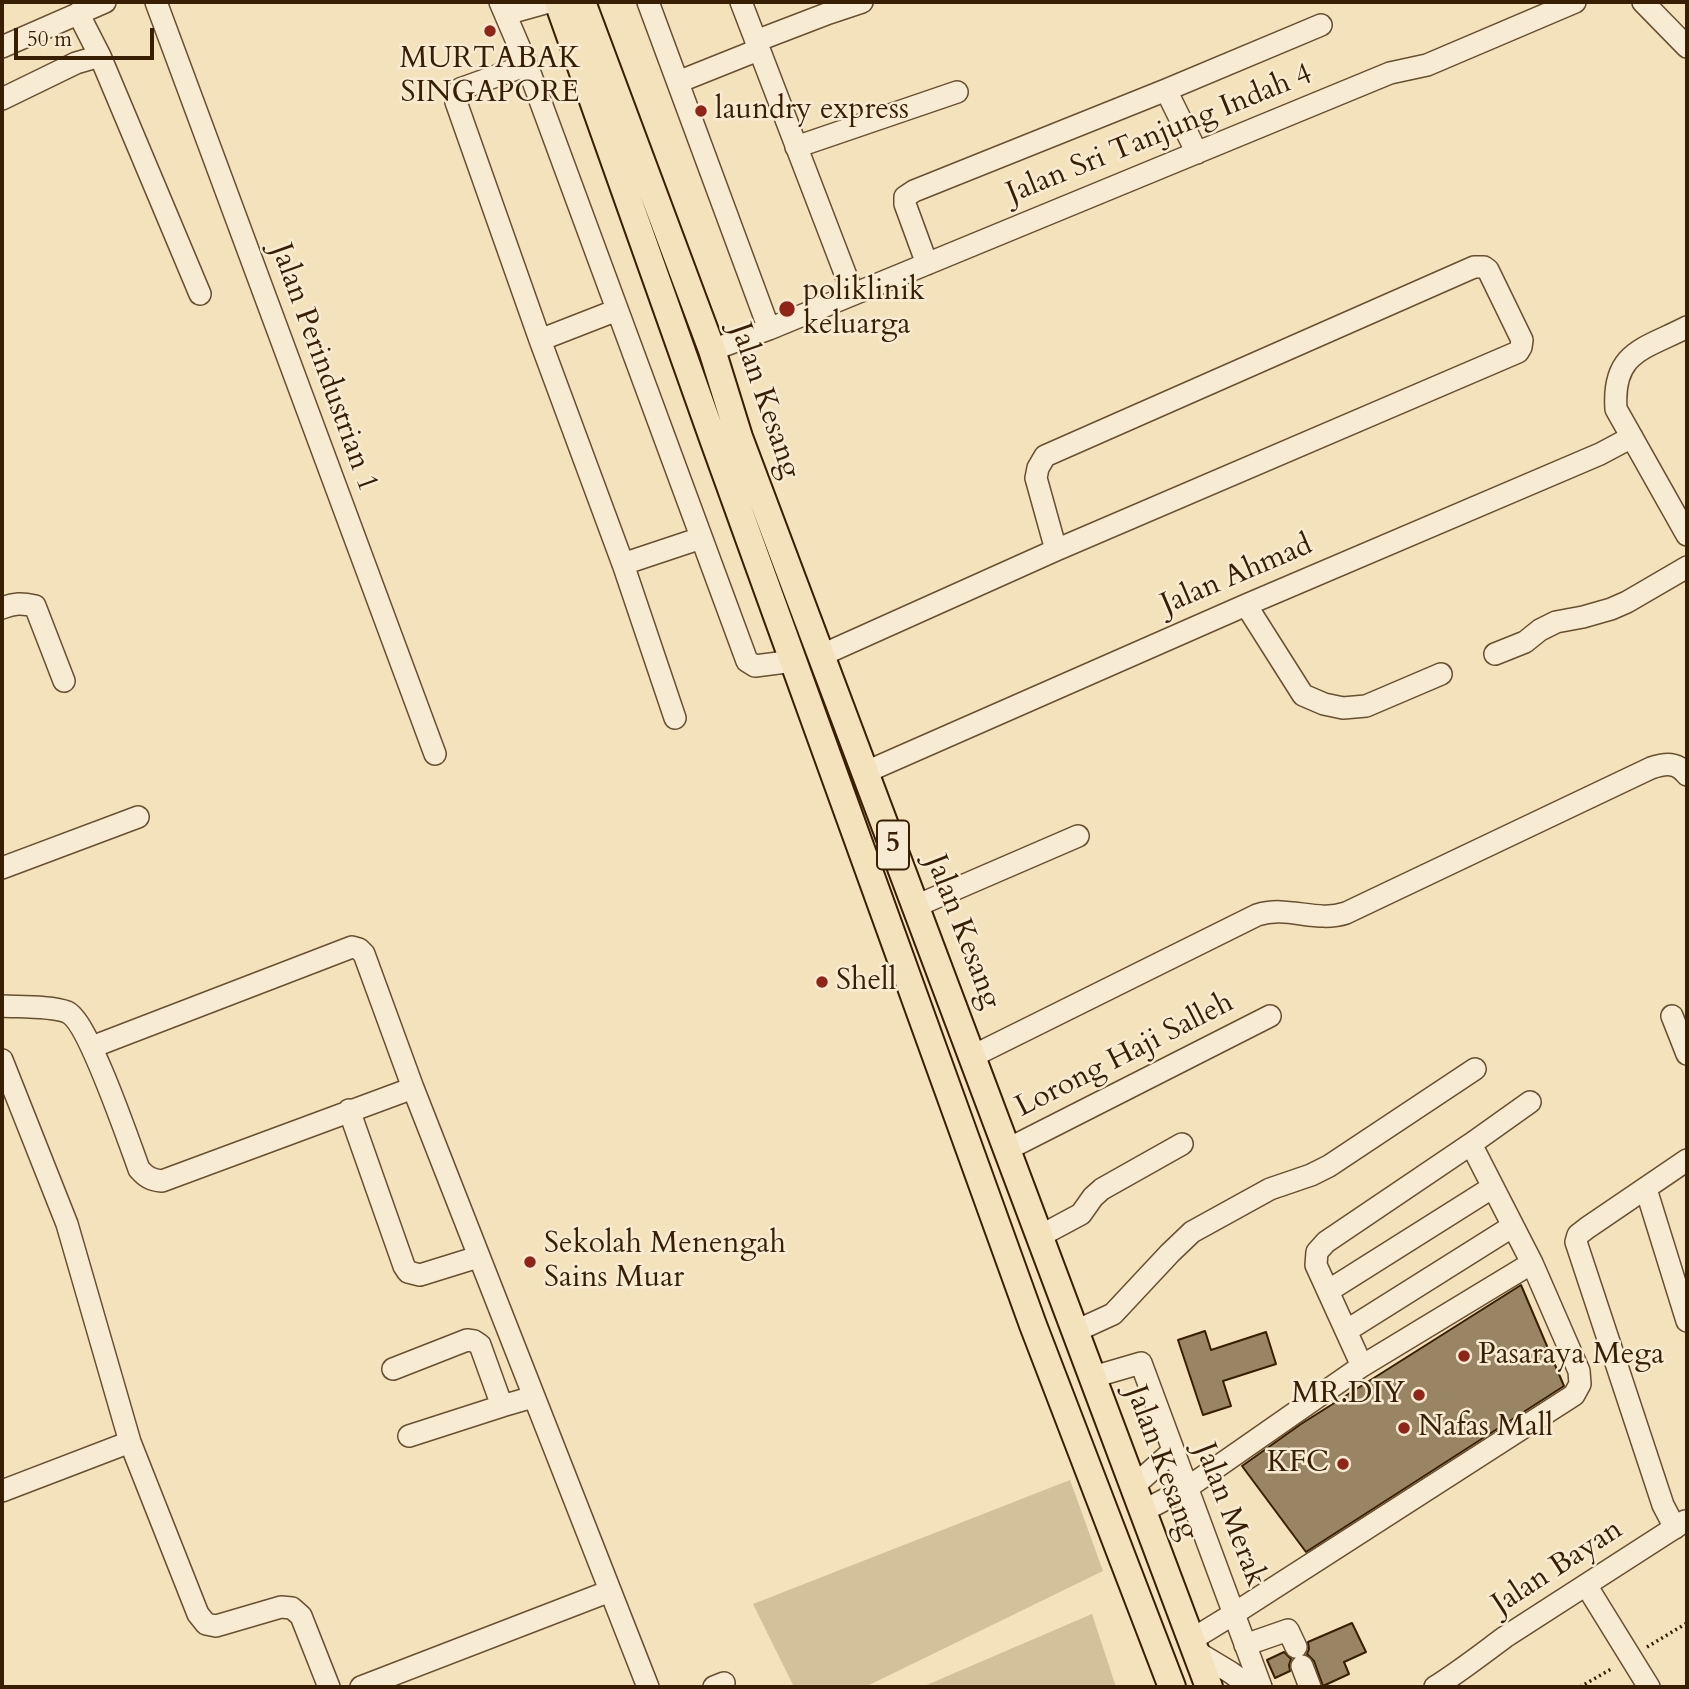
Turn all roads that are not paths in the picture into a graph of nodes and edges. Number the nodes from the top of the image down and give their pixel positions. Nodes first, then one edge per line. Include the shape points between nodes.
1 (104, 2) edge
2 (156, 2) edge
3 (582, 2) edge
4 (648, 2) edge
5 (741, 2) edge
6 (862, 2) edge
7 (1575, 2) edge
8 (1643, 2) edge
9 (549, 3) edge
10 (827, 7) edge
11 (507, 9) edge
12 (78, 13) junction
13 (1321, 25) dead end
14 (757, 46) junction
15 (2, 47) edge
16 (1687, 47) edge
17 (100, 56) junction
18 (527, 65) junction
19 (678, 82) junction
20 (1166, 90) junction
21 (957, 92) dead end
22 (2, 99) edge
23 (796, 147) junction
24 (1197, 152) junction
25 (927, 264) junction
26 (200, 294) dead end
27 (853, 294) junction
28 (617, 310) junction
29 (1687, 327) edge
30 (769, 329) junction
31 (540, 340) junction
32 (712, 350) junction
33 (1632, 437) junction
34 (1681, 508) edge
35 (1687, 535) edge
36 (701, 538) junction
37 (1056, 550) junction
38 (623, 564) junction
39 (1687, 566) edge
40 (1246, 605) junction
41 (2, 608) edge
42 (1494, 654) dead end
43 (822, 655) junction
44 (782, 663) junction
45 (1441, 674) dead end
46 (64, 681) dead end
47 (675, 718) dead end
48 (435, 754) dead end
49 (866, 772) junction
50 (1687, 775) edge
51 (138, 817) dead end
52 (1078, 836) dead end
53 (2, 868) edge
54 (916, 906) junction
55 (2, 1006) edge
56 (1270, 1016) dead end
57 (1672, 1016) dead end
58 (92, 1047) junction
59 (1687, 1054) edge
60 (973, 1056) junction
61 (2, 1060) edge
62 (1475, 1069) dead end
63 (413, 1088) junction
64 (1530, 1102) dead end
65 (349, 1110) junction
66 (1182, 1144) dead end
67 (1471, 1144) junction
68 (1007, 1149) junction
69 (1687, 1160) edge
70 (1493, 1187) junction
71 (1646, 1189) junction
72 (1513, 1226) junction
73 (1040, 1236) junction
74 (478, 1257) junction
75 (1532, 1263) junction
76 (1328, 1291) junction
77 (1687, 1321) edge
78 (1076, 1331) junction
79 (1346, 1331) junction
80 (1362, 1366) junction
81 (393, 1369) dead end
82 (1093, 1377) junction
83 (533, 1397) junction
84 (502, 1406) junction
85 (409, 1436) dead end
86 (130, 1442) junction
87 (1173, 1451) junction
88 (1134, 1486) junction
89 (1187, 1488) junction
90 (2, 1491) edge
91 (1143, 1511) junction
92 (1681, 1524) edge
93 (1586, 1585) junction
94 (610, 1591) junction
95 (1235, 1614) junction
96 (1193, 1645) junction
97 (1245, 1645) junction
98 (1466, 1678) edge
99 (329, 1687) edge
100 (361, 1687) edge
101 (648, 1687) edge
102 (1172, 1687) edge
103 (1209, 1687) edge
104 (1251, 1687) edge
105 (1261, 1687) edge
106 (1310, 1687) edge
107 (1435, 1687) edge
108 (1649, 1687) edge

1 - 12 street
2 - 48 street, Jalan Perindustrian 1
3 - 32 main road, Jalan Kesang / 5
4 - 19 street
5 - 14 street
6 - 10 street
7 - 24 street, Jalan Sri Tanjung Indah 4 via 1427,65 1390,73
8 - 16 street
9 - 11 street
9 - 44 main road, Jalan Kesang / 5
10 - 14 street
11 - 18 street
12 - 15 street
12 - 17 street
13 - 20 street
14 - 19 street
14 - 23 street
17 - 22 street
17 - 26 street
18 - 28 street
18 - 31 street via 460,89 456,102
19 - 30 street
20 - 24 street
20 - 25 street via 905,197
21 - 23 street
23 - 27 street
24 - 25 street, Jalan Sri Tanjung Indah 4
25 - 27 street, Jalan Sri Tanjung Indah 4
27 - 30 street, Jalan Sri Tanjung Indah 4
28 - 31 street
28 - 36 street
29 - 33 street via 1634,353 1624,363 1615,394 1616,409
30 - 32 street, Jalan Sri Tanjung Indah 4
31 - 38 street
32 - 43 main road, Jalan Kesang / 5 via 739,437
33 - 34 street
33 - 40 street, Jalan Ahmad
34 - 35 street
36 - 38 street
36 - 44 street via 747,661 755,666
37 - 37 street via 1036,478 1045,456 1474,267 1488,270 1522,341 1518,352
37 - 43 street
38 - 47 street
39 - 42 street via 1627,602 1556,622 1525,642
40 - 45 street via 1303,695 1324,704 1366,706
40 - 49 street, Jalan Ahmad
41 - 46 street via 23,603 35,606
43 - 49 main road, Jalan Kesang / 5
44 - 102 main road, Jalan Kesang / 5
49 - 54 main road, Jalan Kesang / 5
50 - 60 street via 1678,765 1651,768 1337,916 1284,911 1258,915
51 - 53 street
52 - 54 street
54 - 60 main road, Jalan Kesang / 5
55 - 58 street via 66,1012
56 - 68 street, Lorong Haji Salleh
57 - 59 street
58 - 63 street via 352,947 364,954
58 - 65 street via 139,1169 153,1180 162,1181
60 - 68 main road, Jalan Kesang / 5
61 - 86 street via 67,1224
62 - 78 street via 1329,1166 1270,1189 1192,1232 1113,1314
63 - 65 street
63 - 74 street
64 - 67 street
65 - 74 street via 408,1272 420,1275
66 - 73 street via 1102,1189 1081,1214
67 - 70 street
67 - 76 street via 1325,1242 1317,1252 1316,1265
68 - 73 main road, Jalan Kesang / 5
69 - 71 street
70 - 72 street
70 - 76 street
71 - 77 street
71 - 92 street via 1578,1235 1576,1242 1664,1505
72 - 75 street
72 - 79 street
73 - 78 main road, Jalan Kesang / 5
74 - 83 street
75 - 80 street
75 - 95 street via 1579,1371 1580,1384 1574,1395
76 - 79 street
78 - 82 main road, Jalan Kesang / 5
79 - 80 street
80 - 89 street
81 - 84 street via 474,1341 480,1345
82 - 87 street, Jalan Merak via 1141,1363
82 - 88 main road, Jalan Kesang / 5
83 - 84 street
83 - 94 street
84 - 85 street
86 - 90 street
86 - 99 street via 198,1614 206,1624 216,1626 281,1607 292,1608 301,1616
87 - 88 street
87 - 89 street, Jalan Merak
88 - 91 main road, Jalan Kesang / 5
89 - 91 street
89 - 95 street, Jalan Merak
91 - 96 main road, Jalan Kesang / 5
92 - 93 street, Jalan Bayan
93 - 98 street, Jalan Bayan via 1494,1645
93 - 108 street
94 - 100 street
94 - 101 street
95 - 96 street
95 - 97 street, Jalan Merak
96 - 103 main road, Jalan Kesang / 5
96 - 104 street
97 - 105 street, Jalan Merak
97 - 106 street via 1288,1630
98 - 107 street, Jalan Bayan

